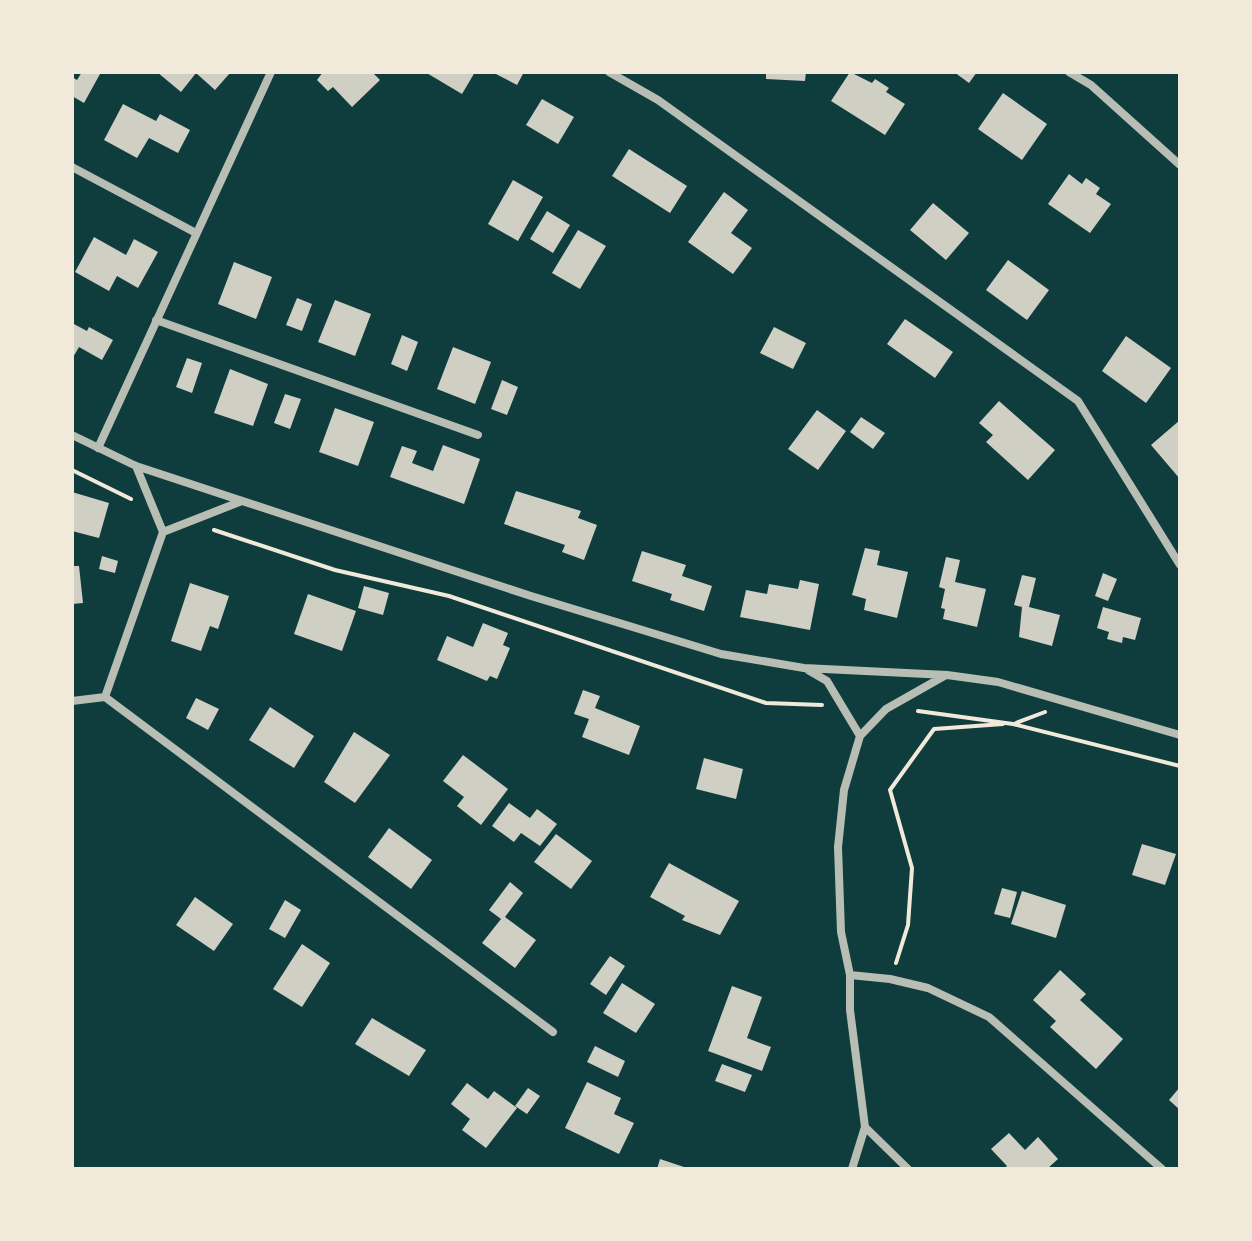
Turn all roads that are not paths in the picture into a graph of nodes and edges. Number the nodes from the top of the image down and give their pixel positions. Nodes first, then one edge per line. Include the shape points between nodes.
1 (271, 72) edge
2 (609, 72) edge
3 (1069, 72) edge
4 (1180, 165) edge
5 (72, 167) edge
6 (196, 233) junction
7 (156, 320) junction
8 (72, 435) edge
9 (478, 435) dead end
10 (98, 448) junction
11 (136, 466) junction
12 (242, 501) junction
13 (163, 532) junction
14 (1180, 565) edge
15 (804, 668) junction
16 (947, 675) junction
17 (105, 697) junction
18 (72, 701) edge
19 (1180, 735) edge
20 (860, 736) junction
21 (850, 975) junction
22 (553, 1032) dead end
23 (865, 1127) junction
24 (852, 1169) edge
25 (908, 1169) edge
26 (1162, 1169) edge

1 - 6 street
2 - 14 street via 658,100 1078,401
3 - 4 street via 1091,85
5 - 6 street
6 - 7 street
7 - 9 street
7 - 10 street
8 - 10 street
10 - 11 street
11 - 12 street
11 - 13 street
12 - 13 street
12 - 15 street via 721,654
13 - 17 street
15 - 16 street
15 - 20 street via 827,681
16 - 19 street via 998,682
16 - 20 street via 886,709
17 - 18 street
17 - 22 street
20 - 21 street via 844,790 838,847 841,932
21 - 23 street
21 - 26 street via 928,988 989,1017
23 - 24 street
23 - 25 street

